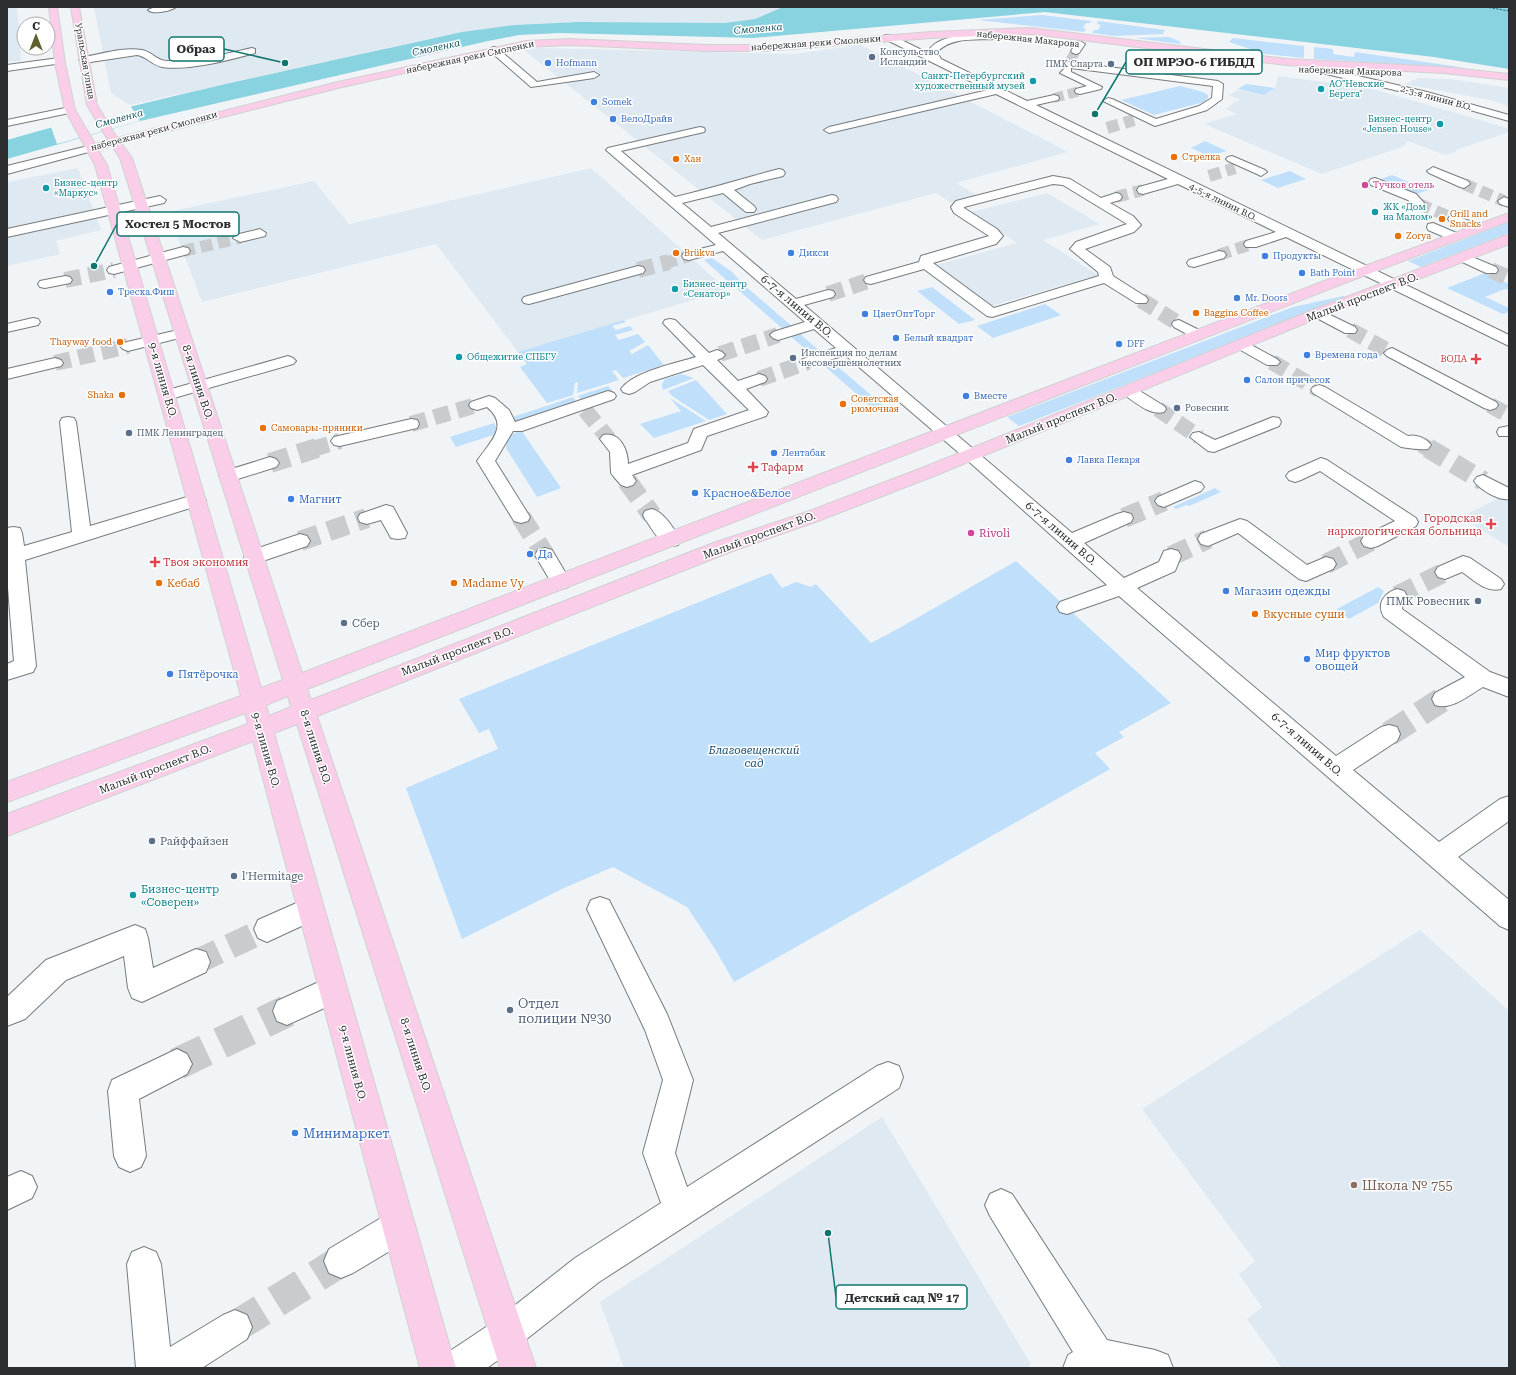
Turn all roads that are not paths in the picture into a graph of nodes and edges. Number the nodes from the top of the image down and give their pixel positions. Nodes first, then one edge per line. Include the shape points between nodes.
1 (53, 7) edge
2 (75, 7) edge
3 (172, 7) edge
4 (152, 10) dead end
5 (968, 33) junction
6 (1006, 35) junction
7 (888, 37) junction
8 (494, 50) junction
9 (252, 51) dead end
10 (84, 60) junction
11 (59, 61) junction
12 (938, 62) junction
13 (1322, 67) junction
14 (7, 68) edge
15 (594, 74) dead end
16 (1509, 77) edge
17 (1416, 83) dead end
18 (1509, 83) edge
19 (1404, 90) junction
20 (996, 91) junction
21 (1080, 91) tunnel mouth
22 (1054, 98) tunnel mouth
23 (1108, 101) dead end
24 (1025, 105) junction
25 (70, 110) junction
26 (1509, 118) edge
27 (7, 123) edge
28 (106, 130) joint
29 (700, 130) dead end
30 (829, 130) dead end
31 (1100, 130) tunnel mouth
32 (1084, 134) junction
33 (114, 142) junction
34 (92, 148) junction
35 (1233, 164) tunnel mouth
36 (7, 170) edge
37 (1433, 171) dead end
38 (1261, 172) dead end
39 (779, 173) dead end
40 (1203, 178) tunnel mouth
41 (1181, 182) junction
42 (1375, 182) dead end
43 (1464, 184) tunnel mouth
44 (725, 189) junction
45 (1143, 190) tunnel mouth
46 (1116, 197) tunnel mouth
47 (832, 199) dead end
48 (160, 200) dead end
49 (673, 201) junction
50 (1100, 202) junction
51 (140, 204) junction
52 (1419, 204) tunnel mouth
53 (750, 209) dead end
54 (114, 210) junction
55 (1509, 217) edge
56 (1454, 219) tunnel mouth
57 (1433, 227) tunnel mouth
58 (1477, 228) junction
59 (709, 232) junction
60 (7, 233) edge
61 (1285, 233) junction
62 (260, 234) dead end
63 (1454, 237) junction
64 (240, 238) tunnel mouth
65 (1509, 239) edge
66 (1251, 244) tunnel mouth
67 (726, 246) junction
68 (183, 251) tunnel mouth
69 (1219, 255) tunnel mouth
70 (689, 256) tunnel mouth
71 (158, 257) junction
72 (1463, 257) junction
73 (1194, 263) dead end
74 (926, 264) junction
75 (122, 267) junction
76 (638, 270) tunnel mouth
77 (1491, 270) tunnel mouth
78 (1363, 271) junction
79 (1106, 278) junction
80 (65, 280) tunnel mouth
81 (871, 280) tunnel mouth
82 (45, 284) dead end
83 (1392, 284) junction
84 (828, 294) tunnel mouth
85 (529, 300) dead end
86 (1141, 300) tunnel mouth
87 (794, 304) junction
88 (1318, 314) junction
89 (33, 322) dead end
90 (670, 323) dead end
91 (816, 323) junction
92 (1179, 324) tunnel mouth
93 (7, 328) edge
94 (1350, 330) tunnel mouth
95 (182, 333) junction
96 (778, 335) tunnel mouth
97 (1198, 335) junction
98 (151, 340) junction
99 (1509, 341) edge
100 (1242, 345) junction
101 (128, 346) tunnel mouth
102 (848, 349) junction
103 (1392, 353) tunnel mouth
104 (713, 356) junction
105 (288, 361) dead end
106 (808, 362) tunnel mouth
107 (1272, 362) tunnel mouth
108 (55, 363) tunnel mouth
109 (7, 374) edge
110 (759, 379) tunnel mouth
111 (199, 386) junction
112 (735, 387) junction
113 (629, 389) dead end
114 (1319, 390) tunnel mouth
115 (1129, 391) junction
116 (167, 395) junction
117 (608, 396) dead end
118 (477, 405) tunnel mouth
119 (1490, 405) tunnel mouth
120 (1158, 409) tunnel mouth
121 (68, 422) dead end
122 (1273, 422) dead end
123 (411, 424) tunnel mouth
124 (507, 425) junction
125 (946, 433) junction
126 (1199, 437) tunnel mouth
127 (609, 439) tunnel mouth
128 (340, 441) tunnel mouth
129 (1422, 445) tunnel mouth
130 (972, 455) junction
131 (270, 463) tunnel mouth
132 (228, 476) junction
133 (1295, 476) dead end
134 (1483, 481) tunnel mouth
135 (1195, 487) dead end
136 (1506, 494) dead end
137 (196, 500) junction
138 (1164, 501) tunnel mouth
139 (652, 515) tunnel mouth
140 (521, 517) tunnel mouth
141 (366, 518) tunnel mouth
142 (1124, 518) tunnel mouth
143 (398, 533) dead end
144 (7, 535) edge
145 (82, 536) junction
146 (1208, 539) tunnel mouth
147 (671, 540) junction
148 (300, 541) tunnel mouth
149 (1071, 541) junction
150 (1371, 541) tunnel mouth
151 (545, 555) tunnel mouth
152 (15, 556) junction
153 (1171, 556) tunnel mouth
154 (254, 557) junction
155 (1326, 564) tunnel mouth
156 (1444, 572) tunnel mouth
157 (561, 582) junction
158 (1494, 584) dead end
159 (1122, 587) junction
160 (1397, 596) dead end
161 (13, 605) edge
162 (1067, 607) dead end
163 (7, 672) edge
164 (1482, 678) junction
165 (295, 683) junction
166 (1509, 688) edge
167 (1443, 699) tunnel mouth
168 (252, 701) junction
169 (304, 712) junction
170 (260, 729) junction
171 (1389, 734) tunnel mouth
172 (1335, 769) junction
173 (7, 792) edge
174 (1509, 808) edge
175 (7, 825) edge
176 (1438, 857) junction
177 (310, 909) junction
178 (600, 909) dead end
179 (1509, 917) edge
180 (267, 929) tunnel mouth
181 (196, 962) tunnel mouth
182 (332, 990) junction
183 (288, 1011) tunnel mouth
184 (7, 1012) edge
185 (177, 1064) tunnel mouth
186 (888, 1077) dead end
187 (130, 1156) dead end
188 (1001, 1205) dead end
189 (680, 1210) junction
190 (398, 1227) junction
191 (341, 1261) tunnel mouth
192 (144, 1264) dead end
193 (235, 1327) tunnel mouth
194 (507, 1334) junction
195 (1088, 1362) edge
196 (154, 1368) edge
197 (169, 1368) edge
198 (438, 1368) edge
199 (457, 1368) edge
200 (518, 1368) edge
201 (1155, 1368) edge

1 - 11 main road
2 - 10 main road, Уральская улица
3 - 4 street
5 - 6 main road, набережная Макарова
5 - 7 main road, набережная реки Смоленки
5 - 13 main road, набережная Макарова via 1031,31
6 - 12 street via 944,43 935,47 932,52
6 - 13 main road, набережная Макарова via 1078,48 1271,68
7 - 8 main road, набережная реки Смоленки via 765,48 555,42
7 - 12 street, 4-5-я линии В.О.
8 - 15 street via 535,85
8 - 33 main road, набережная реки Смоленки via 338,85
9 - 10 street via 182,64 154,62 143,54 134,53
10 - 28 main road, Уральская улица via 90,98
11 - 14 street
11 - 25 main road
12 - 20 street, 4-5-я линии В.О.
13 - 16 main road, набережная Макарова via 1443,70
13 - 18 main road, набережная Макарова via 1449,75
13 - 19 street, 2-3-я линии В.О.
17 - 19 street
19 - 26 street, 2-3-я линии В.О. via 1425,91
20 - 24 street, 4-5-я линии В.О.
20 - 30 street
21 - 23 street via 1097,87 1065,73 1070,63 1218,84 1217,99 1203,108 1154,122 1139,119
22 - 24 street
24 - 32 street, 4-5-я линии В.О.
25 - 27 street
25 - 34 main road, 9-я линия В.О.
28 - 33 main road, 8-я линия В.О.
29 - 49 street, 6-7-я линии В.О. via 612,150
31 - 32 street
32 - 41 street, 4-5-я линии В.О.
33 - 34 main road, набережная реки Смоленки
33 - 51 main road, 8-я линия В.О. via 126,158
34 - 36 street, набережная реки Смоленки
34 - 54 main road, 9-я линия В.О. via 101,164
35 - 38 street via 1246,165
37 - 43 street
39 - 44 street
40 - 41 street
41 - 45 street
41 - 61 street, 4-5-я линии В.О.
42 - 52 street via 1412,197
44 - 49 street
44 - 53 street
46 - 50 street
47 - 59 street
48 - 51 street
49 - 59 street, 6-7-я линии В.О.
50 - 74 street via 1066,182 1053,180 960,204 958,210 992,232 995,238 926,259
50 - 79 street via 1129,218 1135,225 1081,245 1077,249 1105,270
51 - 54 street
51 - 71 main road, 8-я линия В.О.
54 - 60 street
54 - 75 main road, 9-я линия В.О.
55 - 58 main road
56 - 58 street
57 - 63 street
58 - 63 main road
59 - 67 street, 6-7-я линии В.О.
61 - 66 street
61 - 78 street, 4-5-я линии В.О.
62 - 64 street
63 - 78 main road
65 - 72 main road, Малый проспект В.О.
67 - 70 street
67 - 87 street, 6-7-я линии В.О.
68 - 71 street
69 - 73 street
71 - 75 street
71 - 95 main road, 8-я линия В.О.
72 - 77 street
72 - 83 main road, Малый проспект В.О.
74 - 79 street via 992,313
74 - 81 street
75 - 98 main road, 9-я линия В.О.
76 - 85 street
78 - 83 street, 4-5-я линии В.О.
78 - 97 main road
79 - 86 street
80 - 82 street
83 - 88 main road, Малый проспект В.О.
83 - 99 street, 4-5-я линии В.О.
84 - 87 street
87 - 91 street, 6-7-я линии В.О.
88 - 94 street
88 - 100 main road, Малый проспект В.О.
89 - 93 street
90 - 104 street
91 - 96 street
91 - 102 street, 6-7-я линии В.О.
92 - 97 street
95 - 98 street
95 - 111 main road, 8-я линия В.О.
97 - 125 main road
98 - 101 street
98 - 116 main road, 9-я линия В.О.
100 - 107 street
100 - 115 main road, Малый проспект В.О.
102 - 106 street
102 - 125 street, 6-7-я линии В.О.
103 - 119 street
104 - 112 street
104 - 113 street via 644,379
105 - 111 street
108 - 109 street
110 - 112 street
111 - 116 street
111 - 132 main road, 8-я линия В.О.
112 - 127 street via 760,412 700,433 695,446 623,477 619,452
114 - 129 street via 1407,443 1413,440
115 - 120 street
115 - 130 main road, Малый проспект В.О.
116 - 137 main road, 9-я линия В.О.
117 - 124 street via 584,407 516,426
118 - 124 street via 489,401 506,417
121 - 145 street
122 - 126 street via 1214,447
123 - 128 street
124 - 140 street via 486,461
125 - 130 street, 6-7-я линии В.О.
125 - 147 main road
130 - 149 street, 6-7-я линии В.О.
130 - 169 main road, Малый проспект В.О. via 811,517 716,550
131 - 132 street
132 - 154 main road, 8-я линия В.О.
133 - 150 street via 1322,464 1409,522
134 - 136 street
135 - 138 street
137 - 145 street
137 - 168 main road, 9-я линия В.О.
139 - 147 street
141 - 143 street via 386,511
142 - 149 street
144 - 152 street via 13,533
145 - 152 street
146 - 155 street via 1240,524 1306,574
147 - 157 main road
148 - 154 street
149 - 159 street, 6-7-я линии В.О.
151 - 157 street
152 - 161 street
153 - 159 street via 1168,566
154 - 165 main road, 8-я линия В.О.
156 - 158 street via 1463,563
157 - 165 main road
159 - 162 street
159 - 172 street, 6-7-я линии В.О.
160 - 164 street via 1393,598 1391,612
161 - 163 street via 25,666
164 - 166 street
164 - 167 street
165 - 168 main road
165 - 169 main road, 8-я линия В.О.
168 - 170 main road, 9-я линия В.О.
168 - 173 main road
169 - 170 main road, Малый проспект В.О.
169 - 194 main road, 8-я линия В.О.
170 - 175 main road, Малый проспект В.О.
170 - 177 main road, 9-я линия В.О.
171 - 172 street
172 - 176 street, 6-7-я линии В.О.
174 - 176 street
176 - 179 street, 6-7-я линии В.О.
177 - 180 street
177 - 182 main road, 9-я линия В.О.
178 - 189 street via 657,1024 678,1080 659,1153
181 - 184 street via 142,988 135,938 56,970 14,1009
182 - 183 street
182 - 190 main road, 9-я линия В.О.
185 - 187 street via 123,1091
186 - 189 street
188 - 195 street
189 - 194 street via 575,1278
190 - 191 street
190 - 198 main road, 9-я линия В.О.
192 - 196 street
193 - 197 street
194 - 199 street
194 - 200 main road, 8-я линия В.О.
195 - 201 street

